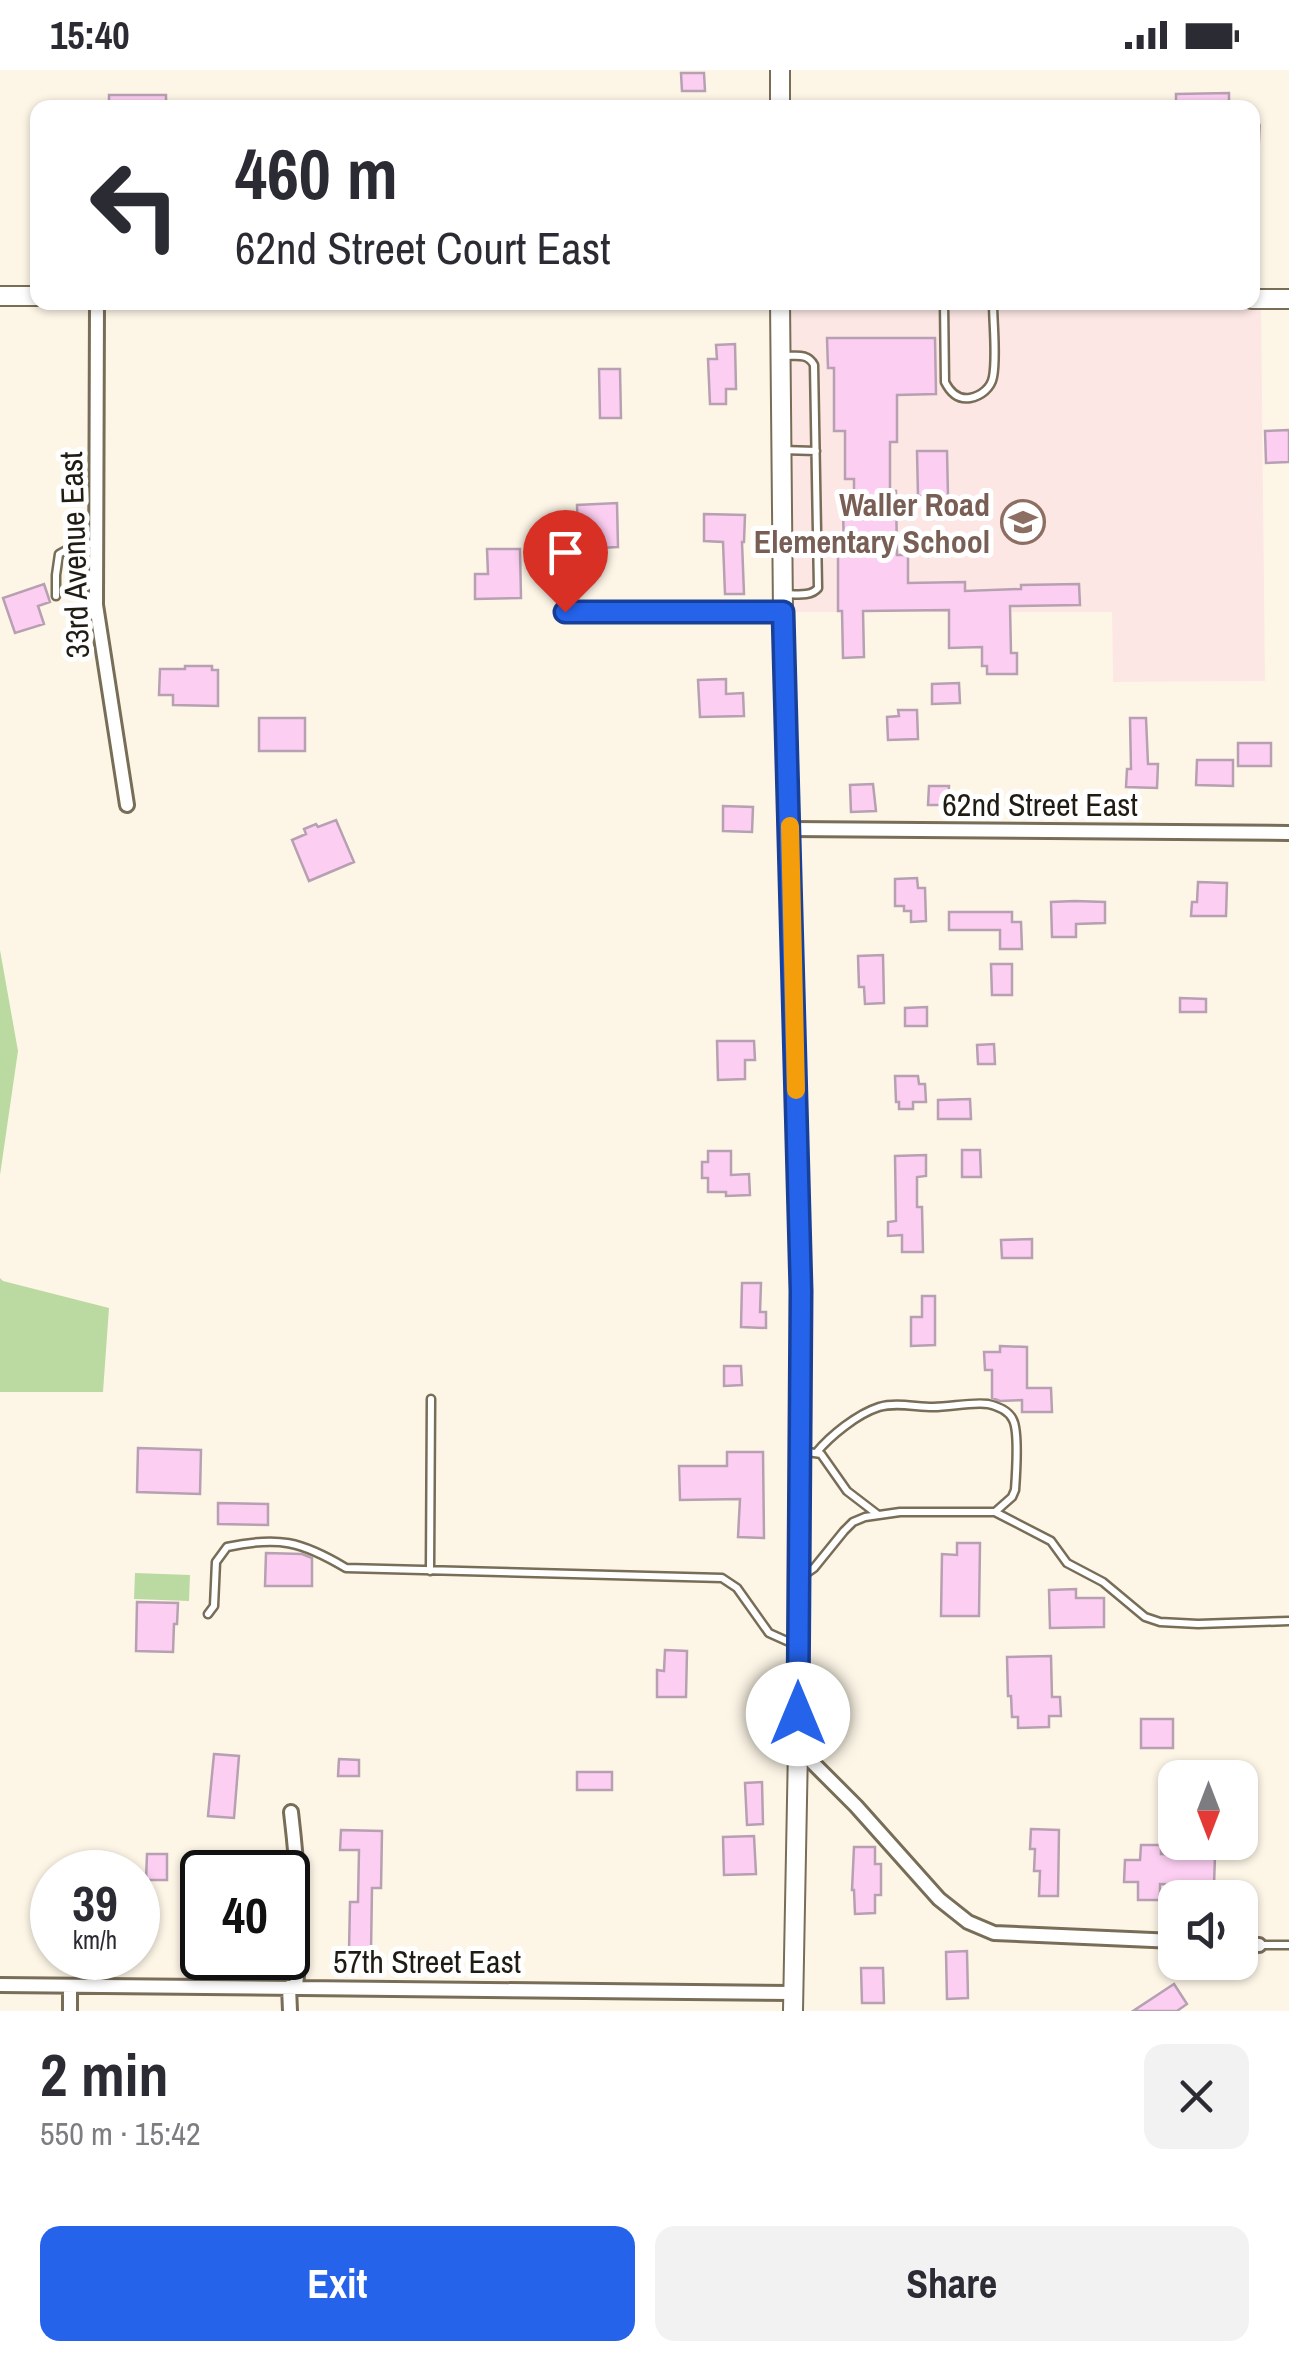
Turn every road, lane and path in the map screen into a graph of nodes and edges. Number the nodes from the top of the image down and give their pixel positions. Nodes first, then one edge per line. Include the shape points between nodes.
1 (780, 70) edge
2 (780, 100) edge
3 (0, 296) edge
4 (30, 296) edge
5 (1260, 299) edge
6 (1289, 299) edge
7 (98, 310) edge
8 (780, 310) edge
9 (944, 310) edge
10 (992, 310) edge
11 (780, 356) junction
12 (782, 450) junction
13 (816, 450) junction
14 (96, 542) junction
15 (56, 596) dead end
16 (783, 603) junction
17 (565, 612) dead end
18 (127, 804) dead end
19 (790, 830) junction
20 (1289, 833) edge
21 (431, 1399) dead end
22 (808, 1452) junction
23 (995, 1512) junction
24 (878, 1514) junction
25 (430, 1571) junction
26 (799, 1578) junction
27 (208, 1614) dead end
28 (1289, 1621) edge
29 (799, 1646) junction
30 (798, 1748) junction
31 (291, 1812) dead end
32 (1158, 1940) edge
33 (1259, 1945) edge
34 (1289, 1945) edge
35 (0, 1985) edge
36 (70, 1986) junction
37 (293, 1988) junction
38 (793, 2002) edge
39 (70, 2011) edge
40 (290, 2011) edge

1 - 2 street
3 - 4 street
5 - 6 street
7 - 14 street, 33rd Avenue East
8 - 11 street
9 - 10 lane via 945,382 958,398 986,391 993,380
11 - 12 street
11 - 13 lane via 806,356 814,365
12 - 13 lane
12 - 16 street
13 - 16 lane via 818,588
14 - 15 lane via 59,554
14 - 18 street, 33rd Avenue East via 99,634
16 - 17 street
16 - 19 street
19 - 20 street, 62nd Street East
19 - 22 street
21 - 25 lane
22 - 23 lane via 876,1408 1001,1408 1013,1421 1016,1484
22 - 24 lane via 821,1454 847,1491
22 - 26 street
23 - 24 lane
23 - 28 lane via 1051,1541 1067,1563 1103,1582 1144,1617 1198,1624
24 - 26 lane via 853,1522
25 - 27 lane via 346,1568 288,1542 250,1542 227,1547 216,1562
25 - 29 lane via 722,1578 737,1588 769,1634
26 - 29 street
29 - 30 street
30 - 32 street via 968,1922 994,1933
30 - 38 street
31 - 37 street via 300,1948
33 - 34 lane
35 - 36 street, 57th Street East
36 - 37 street, 57th Street East
36 - 39 street
37 - 38 street, 57th Street East
37 - 40 street

